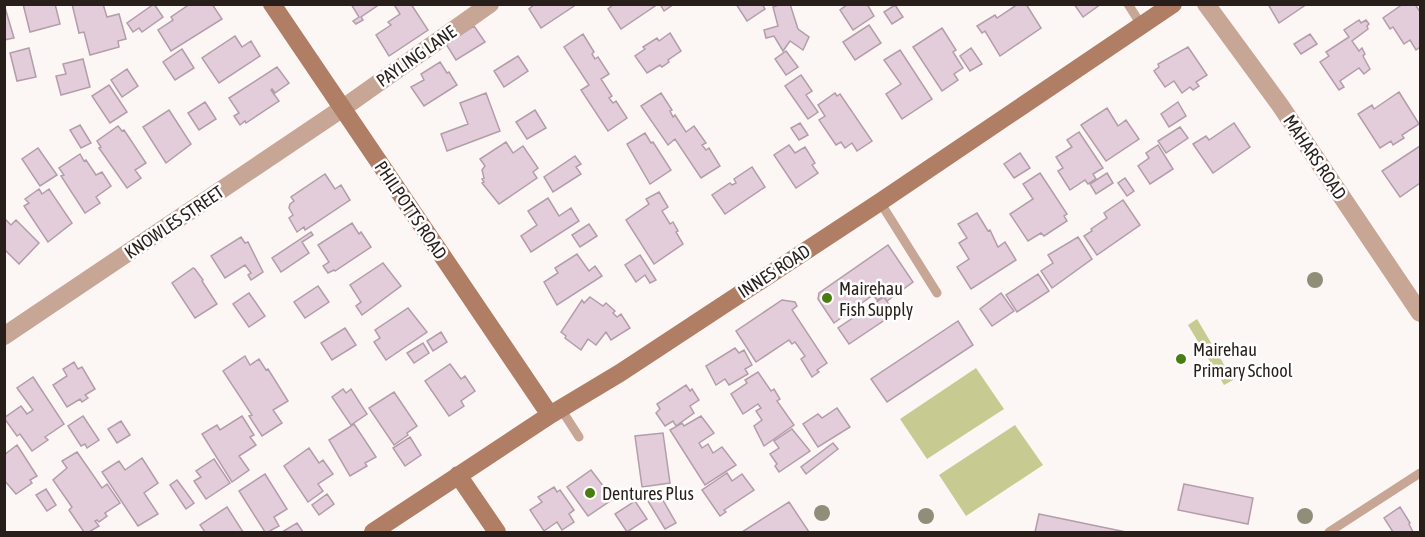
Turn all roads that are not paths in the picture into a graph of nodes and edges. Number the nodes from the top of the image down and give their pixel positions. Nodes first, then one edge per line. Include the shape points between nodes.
1 (273, 4) edge
2 (490, 4) edge
3 (1128, 4) edge
4 (1173, 4) edge
5 (1206, 4) edge
6 (1142, 26) junction
7 (343, 108) junction
8 (880, 202) junction
9 (1414, 290) edge
10 (937, 293) dead end
11 (1420, 313) edge
12 (4, 336) edge
13 (555, 412) junction
14 (579, 437) dead end
15 (1420, 473) edge
16 (458, 475) junction
17 (373, 532) edge
18 (497, 532) edge
19 (1329, 532) edge

1 - 7 main road, PHILPOTTS ROAD
2 - 7 street, PAYLING LANE
3 - 6 lane
4 - 6 main road, INNES ROAD
5 - 9 street, MAHARS ROAD
6 - 8 main road, INNES ROAD
7 - 12 street, KNOWLES STREET
7 - 13 main road, PHILPOTTS ROAD
8 - 10 lane
8 - 13 main road, INNES ROAD
9 - 11 street, MAHARS ROAD
13 - 14 lane
13 - 16 main road, INNES ROAD
15 - 19 lane
16 - 17 main road, INNES ROAD
16 - 18 main road

